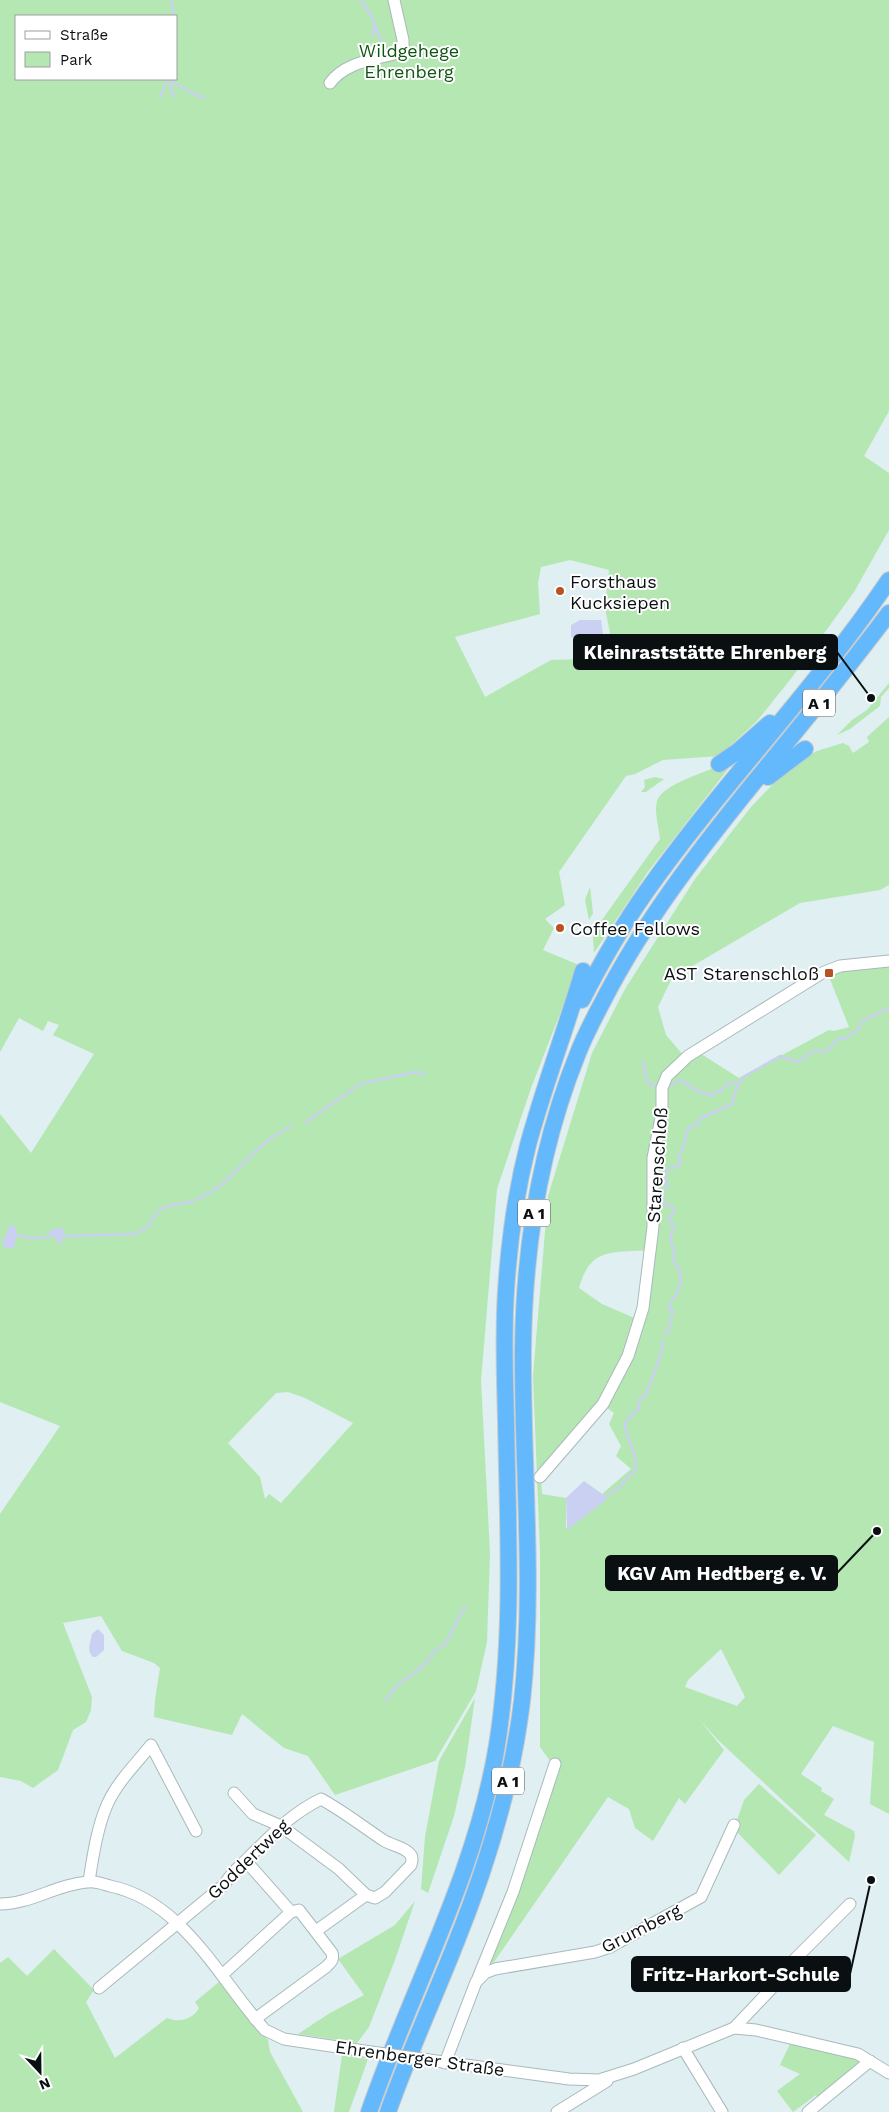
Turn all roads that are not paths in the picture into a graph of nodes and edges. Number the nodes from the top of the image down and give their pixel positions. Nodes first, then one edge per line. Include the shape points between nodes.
1 (394, 0) edge
2 (330, 83) dead end
3 (889, 580) edge
4 (889, 613) edge
5 (799, 700) junction
6 (805, 749) dead end
7 (719, 764) dead end
8 (747, 791) junction
9 (889, 961) edge
10 (583, 971) dead end
11 (565, 1033) junction
12 (532, 1475) junction
13 (555, 1764) dead end
14 (234, 1793) dead end
15 (734, 1824) dead end
16 (281, 1826) junction
17 (196, 1831) dead end
18 (246, 1861) junction
19 (89, 1881) junction
20 (366, 1895) junction
21 (0, 1904) edge
22 (850, 1904) dead end
23 (291, 1912) junction
24 (178, 1923) junction
25 (316, 1931) junction
26 (222, 1975) junction
27 (476, 1982) junction
28 (99, 1988) dead end
29 (255, 2019) junction
30 (734, 2028) junction
31 (683, 2048) junction
32 (870, 2060) junction
33 (445, 2063) junction
34 (889, 2073) edge
35 (614, 2076) junction
36 (369, 2112) edge
37 (388, 2112) edge
38 (557, 2112) edge
39 (722, 2112) edge
40 (808, 2112) edge

1 - 2 street via 403,40 400,52 350,66
3 - 5 highway, A 1
4 - 8 highway, A 1
5 - 7 highway
5 - 11 highway, A 1 via 679,847 645,894 615,940
6 - 8 highway
8 - 12 highway, A 1 via 661,904 620,968 579,1049 549,1136 527,1261 523,1344
9 - 12 street, Starenschloß via 840,966 822,973 688,1056 667,1076 662,1088 662,1113 654,1158 653,1228 643,1308 628,1356 603,1404
10 - 11 highway
11 - 36 highway, A 1 via 527,1149 510,1249 505,1332 509,1593 505,1678 492,1772 464,1868 437,1943
12 - 37 highway, A 1 via 526,1511 526,1648 522,1699 506,1790 477,1886
13 - 27 street via 513,1892
14 - 16 street via 253,1814
15 - 27 street, Grumberg via 701,1897 610,1947 495,1968
16 - 18 street, Goddertweg
16 - 20 street via 339,1869
16 - 20 street, Goddertweg via 303,1808 321,1800 411,1855 411,1865 386,1892 375,1898
17 - 19 street via 151,1745 107,1806
18 - 23 street
18 - 24 street, Goddertweg via 225,1884
19 - 21 street, Ehrenberger Straße via 19,1902
19 - 24 street, Ehrenberger Straße via 118,1887 141,1897
20 - 25 street
22 - 30 street via 782,1972 771,1989
23 - 25 street via 299,1910
23 - 26 street
24 - 26 street, Ehrenberger Straße
24 - 28 street, Goddertweg
25 - 29 street via 332,1953 332,1961
26 - 29 street, Ehrenberger Straße
27 - 33 street
29 - 33 street, Ehrenberger Straße, bridge via 265,2030 284,2039
30 - 31 street, Ehrenberger Straße
30 - 32 street, Ehrenberger Straße via 838,2048
31 - 35 street, Ehrenberger Straße
31 - 39 street
32 - 34 street, Ehrenberger Straße
32 - 40 street
33 - 35 street, Ehrenberger Straße via 569,2079 599,2080
35 - 38 street

